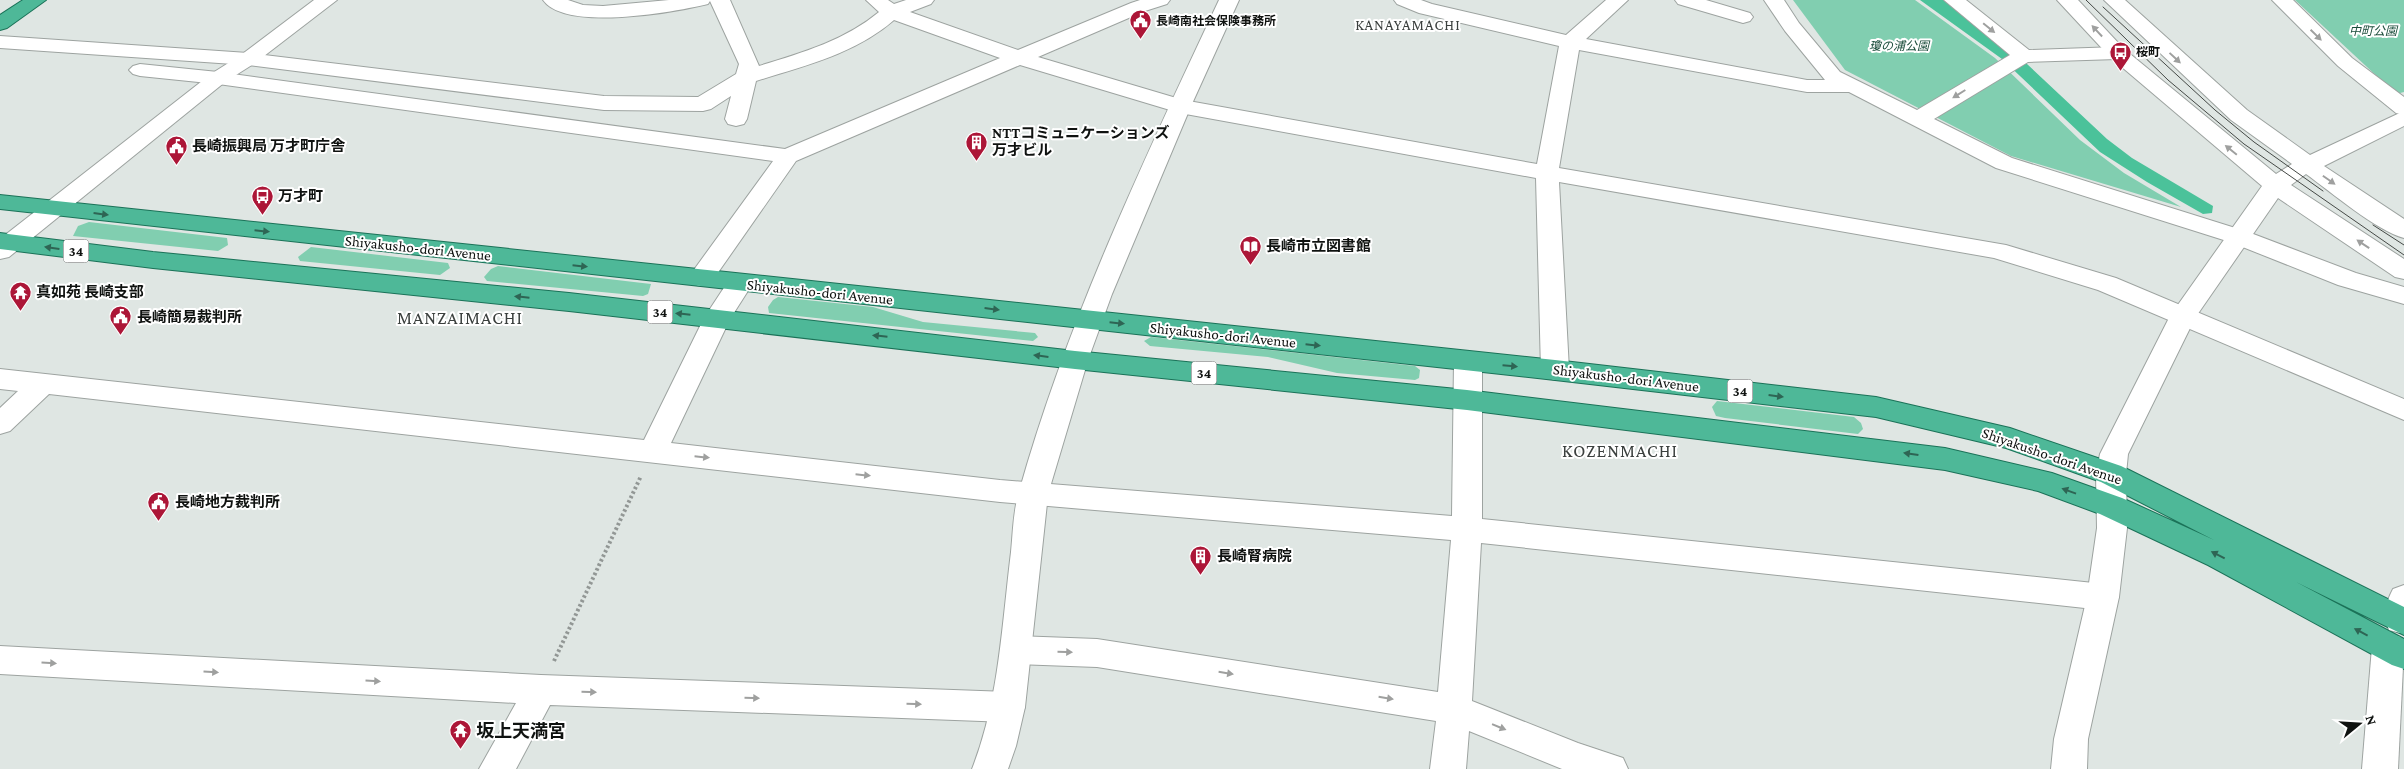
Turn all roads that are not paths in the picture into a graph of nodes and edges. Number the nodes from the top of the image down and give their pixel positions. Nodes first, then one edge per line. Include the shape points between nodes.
1 (3, 0) edge
2 (36, 0) edge
3 (327, 0) edge
4 (550, 0) edge
5 (701, 0) edge
6 (720, 0) edge
7 (924, 0) edge
8 (1160, 0) edge
9 (1229, 0) edge
10 (1404, 0) edge
11 (1618, 0) edge
12 (1685, 0) edge
13 (1774, 0) edge
14 (1954, 0) edge
15 (2067, 0) edge
16 (2114, 0) edge
17 (2282, 0) edge
18 (0, 2) edge
19 (884, 6) edge
20 (1743, 17) dead end
21 (0, 24) edge
22 (0, 42) edge
23 (1570, 42) junction
24 (2117, 53) junction
25 (0, 56) edge
26 (2024, 56) junction
27 (1020, 58) junction
28 (248, 59) junction
29 (218, 78) junction
30 (744, 78) junction
31 (1850, 86) junction
32 (1180, 106) junction
33 (2404, 108) edge
34 (2404, 118) edge
35 (736, 119) dead end
36 (1918, 119) junction
37 (788, 156) junction
38 (2307, 165) junction
39 (1547, 174) junction
40 (2275, 185) junction
41 (0, 202) edge
42 (52, 208) junction
43 (2404, 230) edge
44 (2239, 237) junction
45 (3, 245) edge
46 (2404, 271) edge
47 (701, 278) junction
48 (740, 283) junction
49 (2404, 296) edge
50 (2184, 316) junction
51 (717, 318) junction
52 (1089, 320) junction
53 (1075, 360) junction
54 (1468, 362) junction
55 (1555, 370) junction
56 (0, 379) edge
57 (43, 384) junction
58 (1467, 400) junction
59 (2404, 410) edge
60 (0, 424) edge
61 (653, 451) junction
62 (2111, 474) junction
63 (1032, 494) junction
64 (2111, 506) junction
65 (1467, 529) junction
66 (2104, 597) junction
67 (2400, 629) edge
68 (1016, 650) junction
69 (3, 665) edge
70 (541, 690) junction
71 (1008, 707) junction
72 (1454, 709) junction
73 (497, 769) edge
74 (990, 769) edge
75 (1448, 769) edge
76 (1610, 769) edge
77 (2069, 769) edge
78 (2380, 769) edge

1 - 18 highway
2 - 21 highway
3 - 28 street
4 - 5 street via 572,8 606,13
6 - 30 street via 748,64
7 - 19 street
8 - 27 street
9 - 32 street
10 - 23 street via 1426,9
11 - 23 street
12 - 20 street
13 - 31 street via 1822,65
14 -> 26 street
24 -> 15 street
16 -> 38 street via 2239,115
17 -> 33 street via 2345,62
19 - 27 street
19 - 30 street via 870,30 828,51
22 - 28 street
23 - 31 street via 1807,86
23 - 39 street
24 - 26 street
40 -> 24 street
25 - 29 street
26 -> 36 street
27 - 32 street
27 - 37 street
28 - 29 street
28 - 30 street via 604,103 703,104
29 - 37 street
29 - 42 street
30 - 35 street
31 - 36 street
32 - 39 street
32 - 52 street
34 - 38 street
36 - 44 street via 2004,164
37 - 47 street
38 - 40 street
38 -> 43 street
39 - 50 street via 1997,251 2107,284
39 - 55 street
40 - 44 street
46 -> 40 street
41 - 42 highway, Shiyakusho-dori Avenue / 34
42 - 45 street
42 -> 47 highway, Shiyakusho-dori Avenue / 34
44 - 49 street via 2346,279
44 - 50 street
51 -> 45 highway, Shiyakusho-dori Avenue / 34
47 - 48 highway, Shiyakusho-dori Avenue / 34
48 - 51 street
48 -> 52 highway, Shiyakusho-dori Avenue / 34
50 - 59 street
50 - 62 street via 2117,446
53 -> 51 highway, Shiyakusho-dori Avenue / 34
51 - 61 street
52 - 53 street
52 -> 54 highway, Shiyakusho-dori Avenue / 34
53 - 58 highway, Shiyakusho-dori Avenue / 34
53 - 63 street
54 -> 55 highway, Shiyakusho-dori Avenue / 34
54 - 58 street
55 -> 62 highway, Shiyakusho-dori Avenue / 34 via 1876,407 2010,439
56 - 57 street
57 - 60 street
57 - 61 street
64 -> 58 highway, Shiyakusho-dori Avenue / 34 via 2042,481 1945,459
58 - 65 street
61 -> 63 street
62 - 64 street
62 - 67 highway, Shiyakusho-dori Avenue / 34
63 - 65 street
63 - 68 street
64 - 66 street via 2112,528
67 -> 64 highway, Shiyakusho-dori Avenue / 34 via 2219,556
65 - 66 street
65 - 72 street
66 - 77 street via 2071,739
67 - 78 street
68 - 71 street
68 -> 72 street via 1096,653
69 -> 70 street
70 -> 71 street
70 - 73 street
71 - 74 street
72 - 75 street
72 -> 76 street

